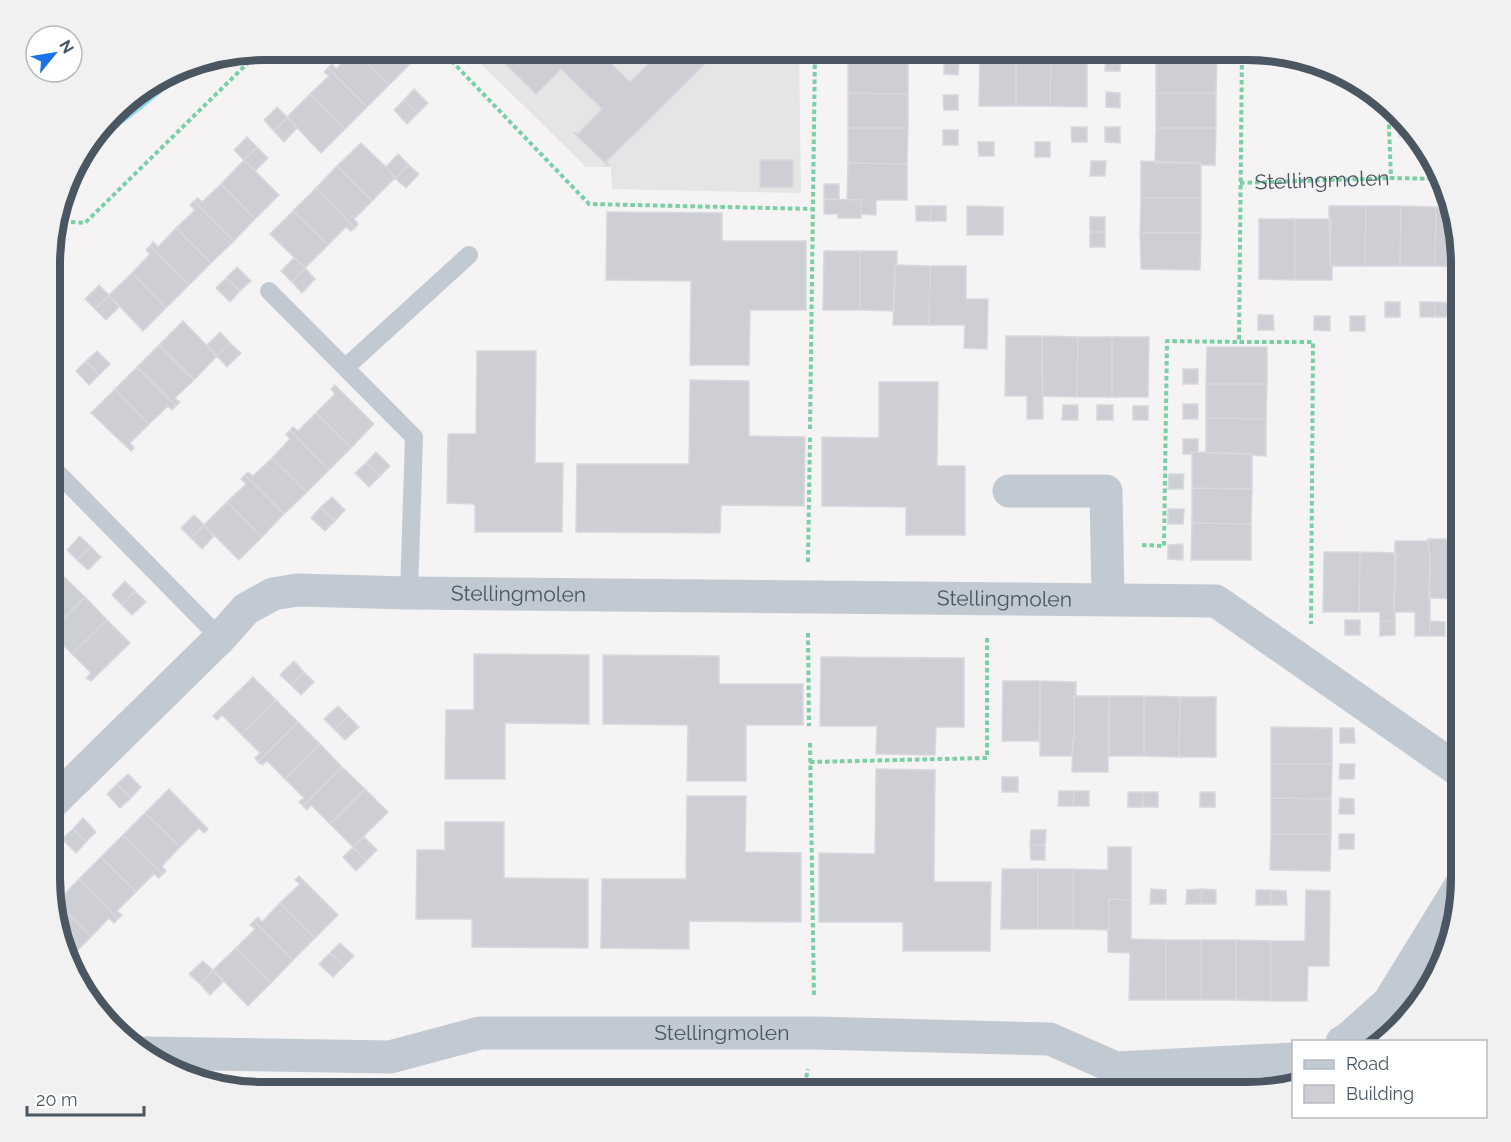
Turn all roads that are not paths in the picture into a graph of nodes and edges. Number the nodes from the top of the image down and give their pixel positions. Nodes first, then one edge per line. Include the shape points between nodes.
1 (469, 255) dead end
2 (269, 291) dead end
3 (346, 368) junction
4 (60, 475) edge
5 (1009, 491) dead end
6 (409, 593) junction
7 (1108, 599) junction
8 (220, 638) junction
9 (1451, 765) edge
10 (60, 795) edge
11 (1449, 905) edge
12 (1344, 1040) edge
13 (159, 1053) edge
14 (1292, 1059) edge

1 - 3 lane
2 - 3 lane
3 - 6 lane via 414,437
4 - 8 lane
5 - 7 street via 1106,491
6 - 7 street, Stellingmolen
6 - 8 street, Stellingmolen via 297,590 273,594 246,609
7 - 9 street, Stellingmolen via 1216,601
8 - 10 street, Stellingmolen
11 - 12 street via 1389,1002
13 - 14 street, Stellingmolen via 390,1057 480,1033 814,1033 1050,1039 1116,1068

